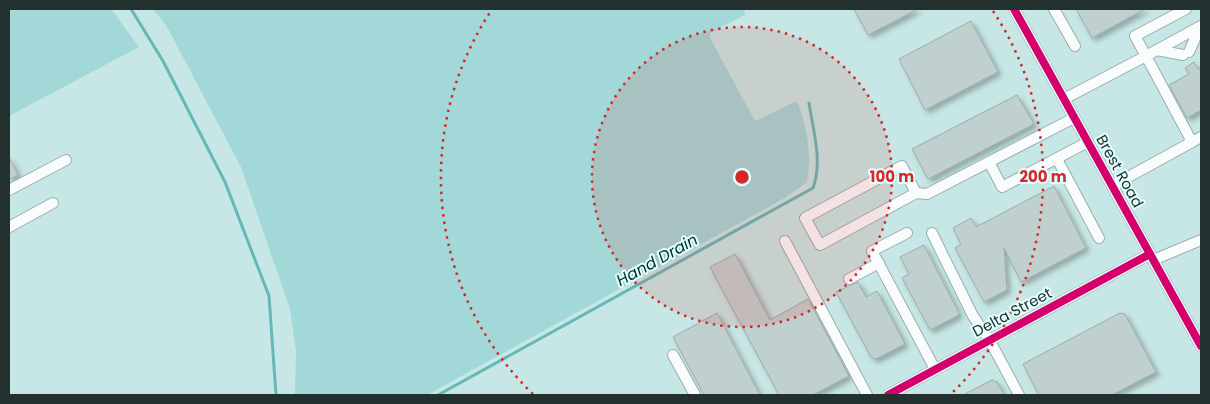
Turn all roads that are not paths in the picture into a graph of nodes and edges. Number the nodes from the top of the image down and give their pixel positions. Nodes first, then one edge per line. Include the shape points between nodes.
1 (1014, 9) edge
2 (1054, 9) edge
3 (1186, 9) edge
4 (1201, 27) edge
5 (1075, 46) dead end
6 (1157, 50) junction
7 (1146, 56) junction
8 (1064, 99) junction
9 (1074, 118) junction
10 (1197, 140) edge
11 (1088, 142) junction
12 (1057, 159) junction
13 (66, 160) dead end
14 (989, 162) junction
15 (1112, 186) junction
16 (9, 190) edge
17 (916, 193) junction
18 (53, 203) dead end
19 (9, 227) edge
20 (907, 233) dead end
21 (932, 233) dead end
22 (1099, 238) dead end
23 (1201, 240) edge
24 (785, 241) dead end
25 (1152, 257) junction
26 (879, 264) junction
27 (849, 279) dead end
28 (990, 338) junction
29 (1201, 346) edge
30 (674, 355) dead end
31 (935, 369) junction
32 (695, 395) edge
33 (868, 395) edge
34 (888, 395) edge
35 (1019, 395) edge

1 - 8 street, Brest Road
2 - 5 street
3 - 7 street via 1135,36
4 - 6 street
4 - 6 street via 1186,53
6 - 7 street
7 - 8 street
7 - 10 street
8 - 9 street, Brest Road
9 - 11 street, Brest Road
9 - 14 street
10 - 15 street
11 - 12 street
11 - 15 street, Brest Road
12 - 14 street via 1002,187
12 - 22 street
13 - 16 street
14 - 17 street via 927,194
15 - 25 street, Brest Road
17 - 17 street via 902,166 806,218 820,244
18 - 19 street
20 - 26 street via 872,252
21 - 28 street via 974,316
23 - 25 street, Delta Street
24 - 33 street
25 - 28 street, Delta Street
25 - 29 street, Brest Road
26 - 27 street
26 - 31 street
28 - 31 street, Delta Street
28 - 35 street
30 - 32 street
31 - 34 street, Delta Street

